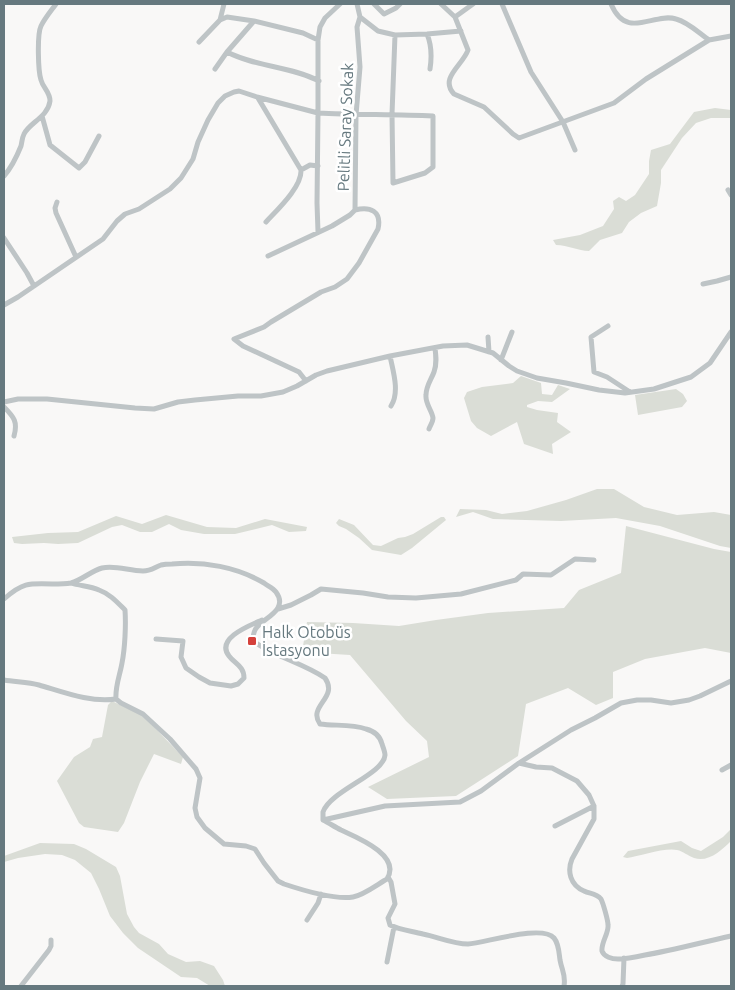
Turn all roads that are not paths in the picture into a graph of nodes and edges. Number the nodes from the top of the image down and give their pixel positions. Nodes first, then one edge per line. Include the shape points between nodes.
1 (56, 4) edge
2 (224, 4) edge
3 (340, 4) edge
4 (357, 4) edge
5 (374, 4) edge
6 (400, 4) edge
7 (441, 4) edge
8 (472, 4) edge
9 (502, 4) edge
10 (611, 4) edge
11 (455, 16) junction
12 (360, 17) junction
13 (220, 20) junction
14 (254, 21) junction
15 (462, 31) junction
16 (427, 34) junction
17 (395, 35) junction
18 (731, 36) edge
19 (318, 40) junction
20 (709, 40) junction
21 (198, 42) dead end
22 (227, 52) junction
23 (214, 69) dead end
24 (430, 69) dead end
25 (319, 81) junction
26 (257, 97) junction
27 (318, 113) junction
28 (392, 114) junction
29 (356, 115) junction
30 (42, 116) junction
31 (563, 122) junction
32 (99, 136) dead end
33 (575, 150) dead end
34 (318, 166) junction
35 (301, 170) junction
36 (4, 176) edge
37 (728, 190) dead end
38 (731, 195) edge
39 (56, 202) dead end
40 (355, 210) junction
41 (266, 222) dead end
42 (318, 232) junction
43 (4, 238) edge
44 (268, 256) dead end
45 (76, 257) junction
46 (731, 277) edge
47 (703, 284) dead end
48 (34, 286) junction
49 (4, 305) edge
50 (608, 326) dead end
51 (512, 332) dead end
52 (731, 332) edge
53 (488, 337) dead end
54 (435, 348) junction
55 (489, 352) junction
56 (390, 356) junction
57 (501, 360) junction
58 (306, 381) junction
59 (630, 392) junction
60 (4, 402) edge
61 (391, 406) dead end
62 (4, 407) edge
63 (429, 430) dead end
64 (14, 436) dead end
65 (594, 560) dead end
66 (71, 583) junction
67 (4, 599) edge
68 (278, 609) junction
69 (272, 616) junction
70 (156, 639) dead end
71 (4, 680) edge
72 (731, 681) edge
73 (116, 699) junction
74 (519, 763) junction
75 (731, 765) edge
76 (722, 770) dead end
77 (594, 806) junction
78 (323, 820) junction
79 (555, 826) dead end
80 (388, 877) junction
81 (321, 894) junction
82 (307, 920) dead end
83 (394, 926) junction
84 (731, 936) edge
85 (51, 940) dead end
86 (624, 958) junction
87 (387, 962) dead end
88 (21, 986) edge
89 (564, 986) edge
90 (622, 986) edge

1 - 30 street via 40,28 41,82 50,101
2 - 13 street
3 - 19 street via 325,18
4 - 12 street, Pelitli Saray Sokak
5 - 6 street via 384,14
7 - 11 street
8 - 11 street
9 - 31 street via 531,72
10 - 20 street via 623,20 631,23 677,19
11 - 15 street
12 - 17 street via 378,31
12 - 29 street, Pelitli Saray Sokak
13 - 14 street via 227,16
13 - 21 street
14 - 19 street
14 - 22 street
15 - 16 street
15 - 31 street via 468,50 449,79 448,86 454,94 484,107 519,138
16 - 17 street
16 - 24 street via 431,45
17 - 28 street
18 - 20 street
19 - 25 street
20 - 31 street via 614,103
22 - 23 street
22 - 25 street
25 - 27 street
26 - 27 street
26 - 35 street
26 - 45 street via 239,91 225,96 208,120 193,159 170,189 125,214 103,239
27 - 29 street
27 - 34 street
28 - 28 street via 393,183 425,173 433,167 433,116
28 - 29 street
29 - 40 street, Pelitli Saray Sokak
30 - 32 street via 50,145 79,168
30 - 36 street via 24,133 14,162
31 - 33 street
34 - 35 street via 310,165
34 - 42 street
35 - 41 street via 292,193
37 - 38 street
39 - 45 street via 56,213
40 - 42 street
40 - 58 street, Pelitli Saray Sokak via 370,209 376,213 380,223 347,279 264,327 234,339 299,372
42 - 44 street
43 - 48 street
45 - 48 street
46 - 47 street
48 - 49 street
50 - 59 street via 591,337 594,372
51 - 57 street
52 - 59 street via 710,363 691,377
53 - 55 street
54 - 55 street via 466,345
54 - 56 street
54 - 63 street via 434,372 425,394 433,419
55 - 57 street
56 - 58 street via 327,371
56 - 61 street via 395,384
57 - 59 street via 517,371 537,378 599,390
58 - 60 street via 279,393 178,402 154,409 47,399
62 - 64 street via 15,421
65 - 68 street via 575,559 552,575 523,574 516,580 461,594 388,597 321,589
66 - 67 street via 30,583 20,586
66 - 68 street via 97,570 114,567 144,572 185,563 229,568 256,578 277,593
66 - 73 street via 100,590 125,610
68 - 69 street
69 - 70 street via 229,638 227,654 244,673 244,678 231,686 210,683 186,668 181,657 183,641
69 - 78 street via 255,628 253,641 325,678 329,684 328,696 316,713 320,724 366,729 381,740 385,755 382,764 328,804
71 - 73 street via 97,700
72 - 74 street via 689,700 621,703
73 - 81 street via 143,714 196,769 200,778 195,808 197,817 206,828 224,844 255,849 278,881
74 - 77 street via 552,768 577,781
74 - 78 street via 482,791 460,802 385,806
75 - 76 street
77 - 79 street
77 - 86 street via 594,819 572,859 569,875 576,886 602,900 609,925 602,950 604,954 610,958
78 - 80 street via 383,854 391,870
80 - 81 street via 353,897
80 - 83 street via 395,904 388,918 390,925
81 - 82 street
83 - 87 street
83 - 89 street via 465,944 546,933 558,945
84 - 86 street
85 - 88 street via 49,950
86 - 90 street

